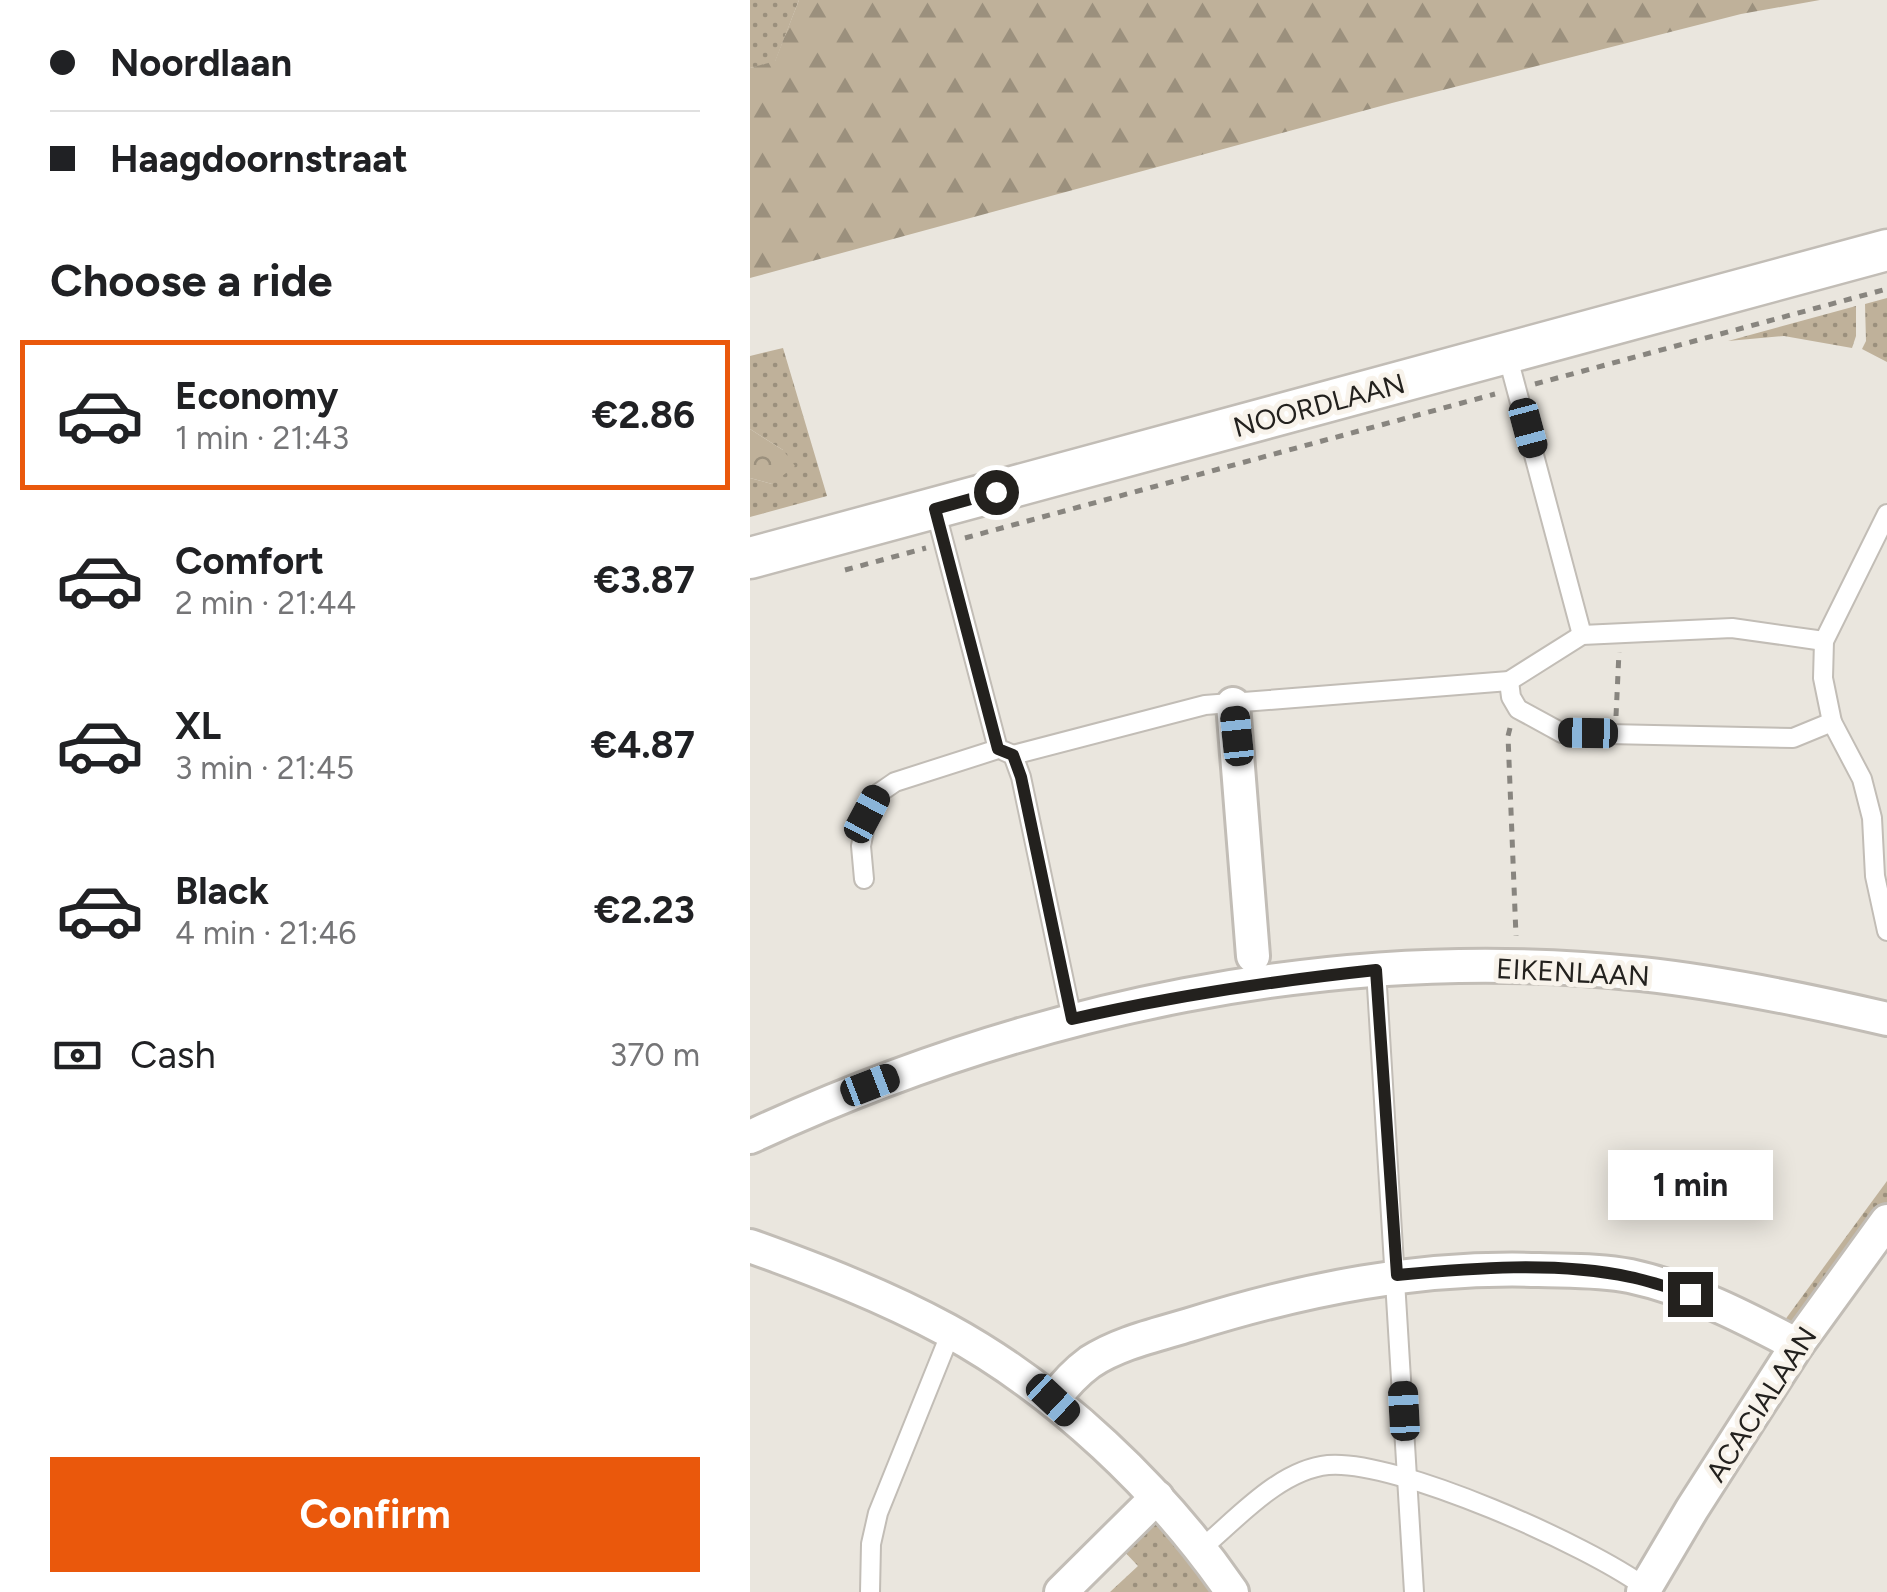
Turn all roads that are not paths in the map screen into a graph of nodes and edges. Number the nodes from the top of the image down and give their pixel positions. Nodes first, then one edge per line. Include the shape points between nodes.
1 (1887, 250) edge
2 (1512, 371) junction
3 (1887, 514) edge
4 (939, 526) junction
5 (750, 558) edge
6 (1582, 635) junction
7 (1824, 641) junction
8 (1508, 681) junction
9 (1234, 704) junction
10 (1832, 722) junction
11 (1006, 752) junction
12 (864, 879) dead end
13 (1887, 931) edge
14 (1254, 970) junction
15 (1376, 970) junction
16 (1072, 1019) junction
17 (1887, 1020) edge
18 (750, 1137) edge
19 (1887, 1221) edge
20 (750, 1246) edge
21 (1397, 1275) junction
22 (951, 1332) junction
23 (1798, 1345) junction
24 (1053, 1400) junction
25 (1408, 1479) junction
26 (1157, 1497) junction
27 (1202, 1548) junction
28 (1644, 1590) edge
29 (870, 1592) edge
30 (1062, 1592) edge
31 (1232, 1592) edge
32 (1414, 1592) edge

1 - 2 street, NOORDLAAN
2 - 4 street, NOORDLAAN
2 - 6 lane
3 - 7 lane
4 - 5 street, NOORDLAAN
4 - 11 lane
6 - 7 lane via 1732,628
6 - 8 lane
7 - 10 lane
8 - 9 lane
8 - 10 lane via 1518,709 1562,733 1793,738
9 - 11 lane
9 - 14 street
10 - 13 lane via 1862,779
11 - 12 lane via 895,782 879,793 861,846
11 - 16 lane via 1021,777
14 - 15 street, EIKENLAAN
14 - 16 street, EIKENLAAN
15 - 17 street, EIKENLAAN via 1516,967 1640,974 1779,994
15 - 21 lane
16 - 18 street, EIKENLAAN via 960,1051
19 - 23 street, ACACIALAAN
20 - 22 street
21 - 23 street via 1512,1269 1629,1276 1733,1311
21 - 24 street via 1306,1292 1122,1346 1081,1369
21 - 25 lane
22 - 24 street
22 - 29 lane via 878,1513
23 - 28 street, ACACIALAAN
24 - 26 street
25 - 27 lane via 1362,1468 1308,1470 1281,1483
25 - 28 lane via 1537,1528
25 - 32 lane
26 - 27 street
26 - 30 street
27 - 31 street

